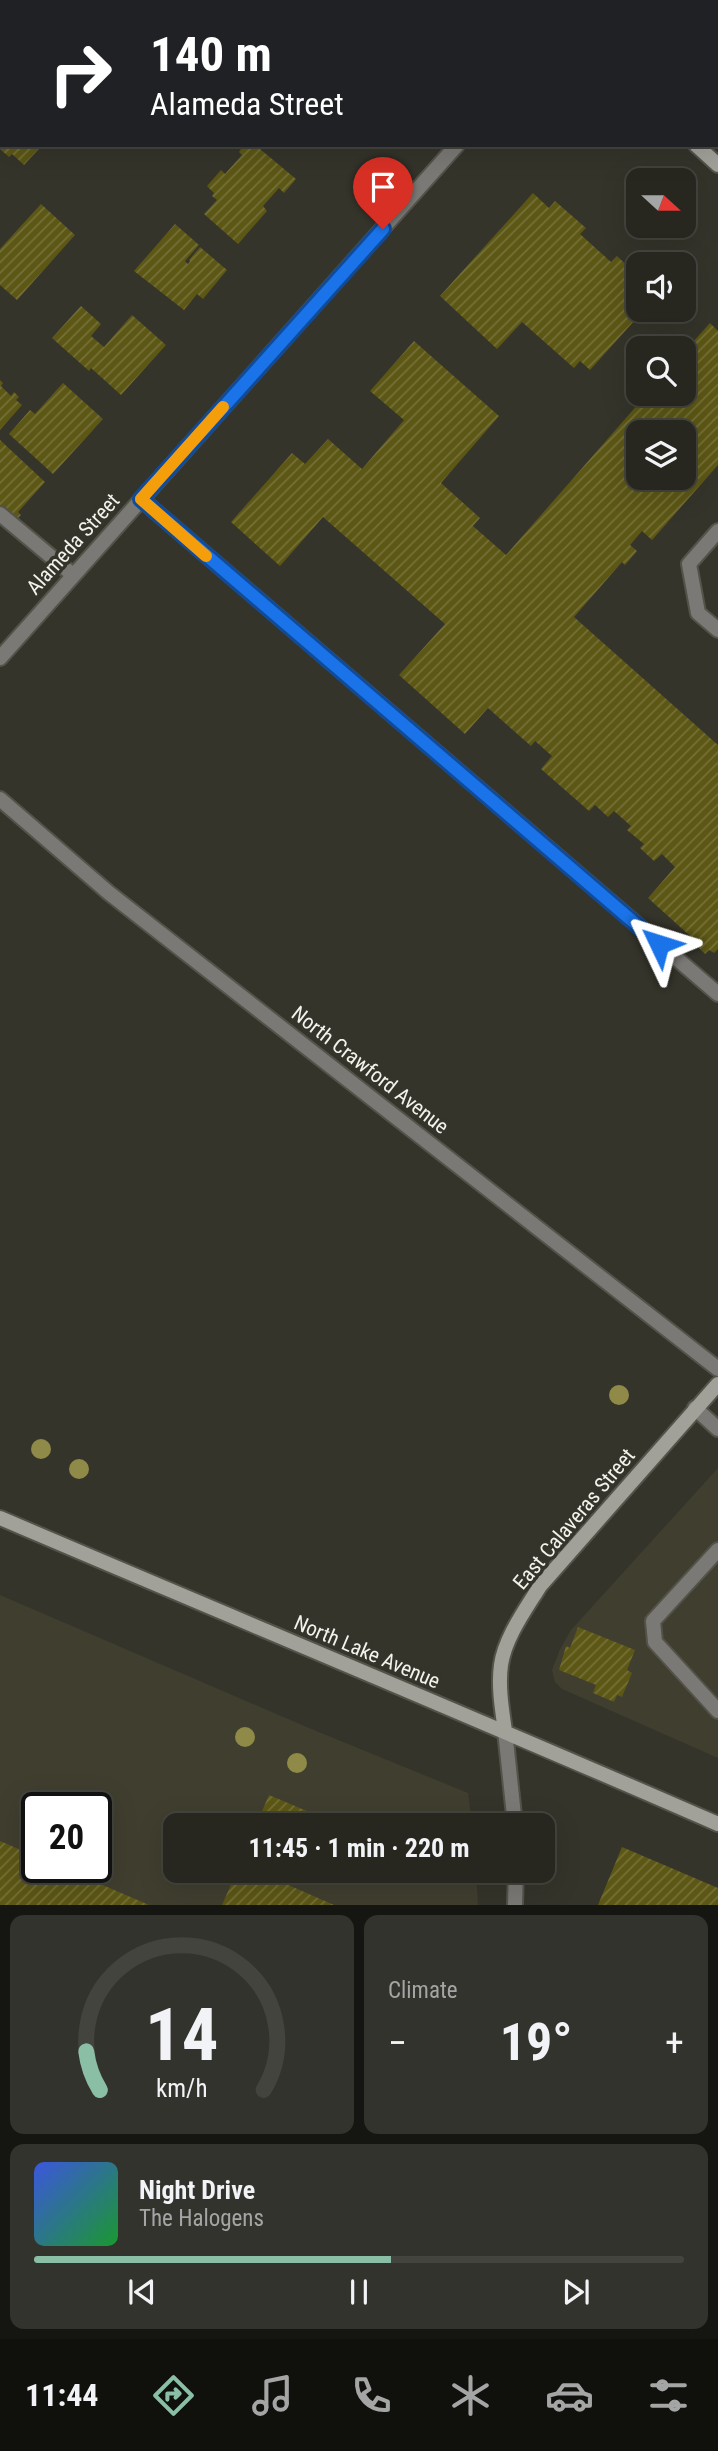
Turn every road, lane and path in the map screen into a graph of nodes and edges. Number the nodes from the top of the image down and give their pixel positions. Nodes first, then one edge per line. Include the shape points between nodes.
1 (455, 147) edge
2 (698, 147) edge
3 (718, 165) edge
4 (141, 499) junction
5 (0, 514) edge
6 (718, 531) edge
7 (73, 575) junction
8 (718, 630) edge
9 (0, 658) edge
10 (0, 799) edge
11 (718, 994) edge
12 (718, 1369) edge
13 (718, 1384) edge
14 (695, 1408) junction
15 (718, 1429) edge
16 (0, 1518) edge
17 (718, 1550) edge
18 (718, 1711) edge
19 (505, 1731) junction
20 (514, 1813) edge
21 (718, 1824) edge
22 (516, 1883) edge
23 (516, 1905) edge

1 - 4 street, Alameda Street
2 - 3 main road
4 - 7 street, Alameda Street
4 - 11 street
5 - 7 street
6 - 8 street via 689,564 698,613
7 - 9 street, Alameda Street
10 - 12 street, North Crawford Avenue via 109,893
13 - 14 main road, East Calaveras Street
14 - 15 street
14 - 19 main road, East Calaveras Street via 540,1586 520,1618 501,1664
16 - 19 main road, North Lake Avenue
17 - 18 street via 653,1621 655,1642
19 - 20 street, East Calaveras Street
19 - 21 main road, North Lake Avenue
22 - 23 street

